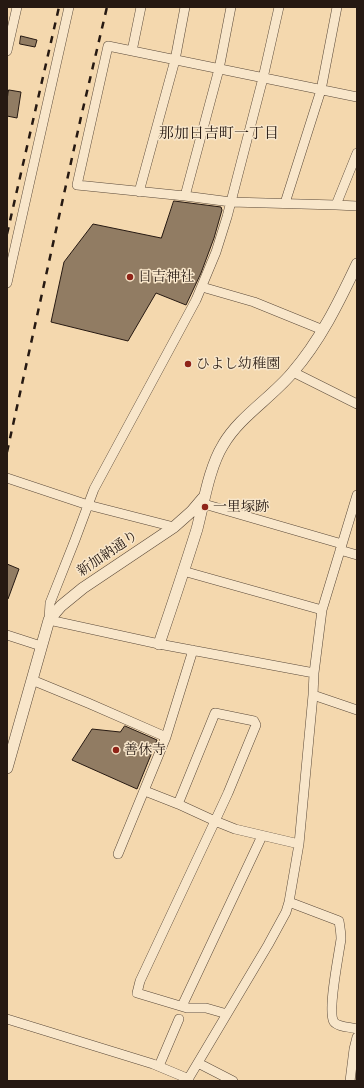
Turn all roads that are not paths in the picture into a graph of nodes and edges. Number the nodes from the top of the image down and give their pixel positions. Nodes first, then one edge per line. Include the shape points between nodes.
1 (17, 7) edge
2 (69, 7) edge
3 (141, 7) edge
4 (185, 7) edge
5 (231, 7) edge
6 (279, 7) edge
7 (336, 7) edge
8 (7, 50) edge
9 (132, 51) junction
10 (175, 60) junction
11 (219, 69) junction
12 (263, 78) junction
13 (320, 90) junction
14 (357, 97) edge
15 (357, 153) edge
16 (140, 192) junction
17 (185, 196) junction
18 (231, 202) junction
19 (285, 203) junction
20 (336, 204) junction
21 (357, 206) edge
22 (357, 264) edge
23 (7, 283) edge
24 (202, 287) junction
25 (323, 330) junction
26 (293, 372) junction
27 (357, 404) edge
28 (7, 478) edge
29 (357, 496) edge
30 (204, 500) junction
31 (88, 505) junction
32 (174, 527) junction
33 (341, 547) junction
34 (357, 555) edge
35 (183, 572) junction
36 (322, 610) junction
37 (49, 620) junction
38 (7, 635) edge
39 (159, 644) junction
40 (41, 646) junction
41 (193, 650) junction
42 (314, 673) junction
43 (32, 680) junction
44 (313, 695) junction
45 (357, 710) edge
46 (166, 737) junction
47 (7, 768) edge
48 (145, 791) junction
49 (178, 804) junction
50 (215, 821) junction
51 (262, 836) junction
52 (299, 844) junction
53 (118, 854) dead end
54 (289, 902) junction
55 (182, 1006) junction
56 (227, 1014) junction
57 (7, 1019) edge
58 (179, 1019) dead end
59 (357, 1028) edge
60 (357, 1037) edge
61 (198, 1063) junction
62 (159, 1066) junction
63 (188, 1080) edge
64 (233, 1081) edge
65 (350, 1081) edge

1 - 8 street
2 - 23 street
3 - 9 street
4 - 10 street
5 - 11 street
6 - 12 street
7 - 13 street
9 - 10 street
9 - 16 street via 108,46 77,185
10 - 11 street
10 - 16 street
11 - 12 street
11 - 17 street
12 - 13 street
12 - 18 street
13 - 14 street
13 - 19 street
15 - 20 street
16 - 17 street
17 - 18 street
18 - 19 street
18 - 24 street via 228,218
19 - 20 street
20 - 21 street
22 - 25 street
24 - 25 street via 254,302
24 - 31 street via 169,353 94,489
25 - 26 street
26 - 27 street
26 - 30 street via 231,432 215,461
28 - 31 street
29 - 33 street
30 - 32 street, 新加納通り
30 - 33 street
30 - 35 street
31 - 32 street
31 - 37 street via 50,602
32 - 37 street, 新加納通り via 83,588
33 - 34 street
33 - 36 street
35 - 36 street
35 - 39 street
36 - 42 street
37 - 39 street
37 - 40 street, 新加納通り
38 - 40 street
39 - 41 street
40 - 43 street, 新加納通り
41 - 42 street
41 - 46 street
42 - 44 street
43 - 46 street
43 - 47 street
44 - 45 street
44 - 52 street
46 - 48 street
48 - 49 street
48 - 53 street
49 - 50 street
49 - 50 street via 214,713 254,721 256,725
50 - 51 street
50 - 55 street via 140,981 137,993
51 - 52 street
51 - 55 street
52 - 54 street
54 - 56 street via 286,912
54 - 59 street via 339,921 341,937 332,1017 334,1023
55 - 56 street via 206,1008
56 - 61 street
57 - 62 street
58 - 62 street
60 - 65 street
61 - 63 street
61 - 64 street
62 - 63 street

